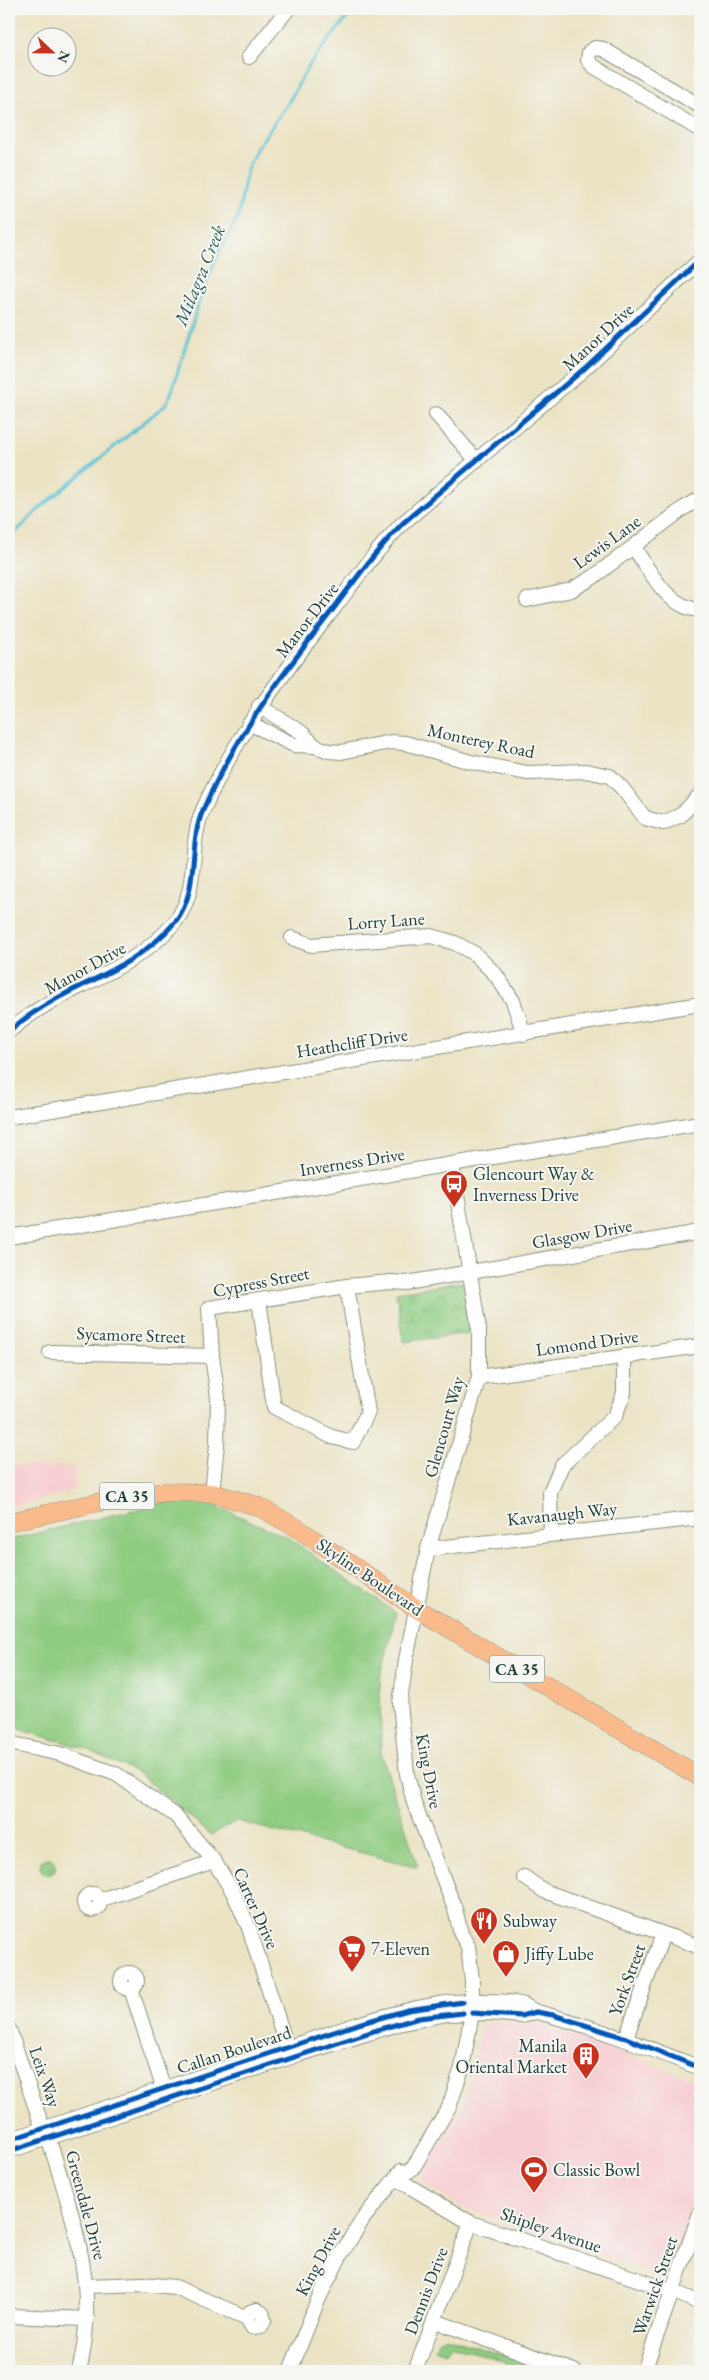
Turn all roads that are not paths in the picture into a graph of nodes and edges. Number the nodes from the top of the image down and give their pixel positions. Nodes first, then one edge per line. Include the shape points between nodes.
1 (288, 9) edge
2 (249, 57) dead end
3 (700, 106) edge
4 (700, 130) edge
5 (700, 260) edge
6 (436, 414) dead end
7 (477, 461) junction
8 (700, 499) edge
9 (634, 548) junction
10 (527, 600) dead end
11 (700, 610) edge
12 (259, 706) junction
13 (249, 723) junction
14 (315, 746) junction
15 (700, 795) edge
16 (292, 938) dead end
17 (700, 1004) edge
18 (9, 1031) edge
19 (524, 1034) junction
20 (9, 1117) edge
21 (700, 1123) edge
22 (452, 1165) junction
23 (700, 1232) edge
24 (9, 1236) edge
25 (471, 1272) junction
26 (347, 1286) junction
27 (259, 1300) junction
28 (700, 1346) edge
29 (50, 1352) dead end
30 (212, 1356) junction
31 (624, 1356) junction
32 (479, 1377) junction
33 (212, 1493) junction
34 (700, 1518) edge
35 (9, 1522) edge
36 (551, 1534) junction
37 (428, 1549) junction
38 (417, 1609) junction
39 (9, 1743) edge
40 (700, 1777) edge
41 (214, 1861) junction
42 (524, 1877) dead end
43 (100, 1900) dead end
44 (663, 1934) junction
45 (700, 1947) edge
46 (131, 1989) dead end
47 (467, 2007) junction
48 (9, 2028) edge
49 (626, 2038) junction
50 (292, 2051) junction
51 (700, 2068) edge
52 (163, 2093) junction
53 (45, 2133) junction
54 (9, 2140) edge
55 (9, 2151) edge
56 (397, 2179) junction
57 (700, 2213) edge
58 (471, 2223) junction
59 (86, 2286) junction
60 (672, 2291) junction
61 (700, 2303) edge
62 (9, 2316) edge
63 (247, 2318) dead end
64 (87, 2319) junction
65 (435, 2321) junction
66 (79, 2371) edge
67 (290, 2371) edge
68 (415, 2371) edge
69 (574, 2371) edge
70 (644, 2371) edge

1 - 2 street
3 - 4 street via 603,49 595,48 589,52 588,60 593,66
5 - 7 street, Manor Drive via 585,368
6 - 7 street
7 - 12 street, Manor Drive via 391,536
8 - 9 street, Lewis Lane
9 - 10 street, Lewis Lane via 571,590
9 - 11 street via 668,596 686,609
12 - 13 street, Manor Drive
12 - 14 street, Monterey Road via 300,732
13 - 14 street, Monterey Road via 294,744
13 - 18 street, Manor Drive via 202,813 196,832 191,888 182,912 173,924 129,961 50,1002
14 - 15 street, Monterey Road via 341,752 391,742 404,743 471,762 527,773 586,771 610,776 645,818 664,823 680,815
16 - 19 street, Lorry Lane via 311,945 431,936 455,943 475,954 496,975 513,1001
17 - 19 street, Heathcliff Drive
19 - 20 street, Heathcliff Drive
21 - 22 street, Inverness Drive
22 - 24 street, Inverness Drive
22 - 25 street, Glencourt Way
23 - 25 street, Glasgow Drive
25 - 26 street, Cypress Street via 407,1284 391,1282
25 - 32 street, Glencourt Way via 479,1329
26 - 27 street, Cypress Street
26 - 27 street via 368,1412 353,1442 332,1437 274,1408
27 - 30 street, Cypress Street via 209,1308
28 - 31 street, Lomond Drive
29 - 30 street, Sycamore Street
30 - 33 street, Cypress Street via 218,1398 218,1444
31 - 32 street, Lomond Drive
31 - 36 street via 624,1393 615,1416 562,1465 550,1492
32 - 37 street, Glencourt Way
33 - 35 main road, Skyline Boulevard / CA 35 via 146,1493
33 - 38 main road, Skyline Boulevard / CA 35 via 270,1512
34 - 36 street, Kavanaugh Way
36 - 37 street, Kavanaugh Way
37 - 38 street, Glencourt Way
38 - 40 main road, Skyline Boulevard / CA 35
38 - 47 street, King Drive via 400,1703 407,1774 414,1803 461,1934 459,1946
39 - 41 street, Carter Drive via 60,1754 116,1774 176,1816
41 - 43 street
41 - 50 street, Carter Drive via 249,1928
42 - 44 street via 544,1891
44 - 45 street
44 - 49 street, York Street
46 - 52 street
47 - 49 street, Callan Boulevard via 522,2016 536,2012 553,2015
47 - 50 street, Callan Boulevard
47 - 56 street, King Drive via 448,2085
48 - 53 street, Leix Way
49 - 51 street, Callan Boulevard
50 - 52 street, Callan Boulevard
52 - 53 street, Callan Boulevard
53 - 54 street, Callan Boulevard
53 - 55 street, Callan Boulevard
53 - 59 street, Greendale Drive via 80,2241
56 - 58 street, Shipley Avenue
56 - 67 street, King Drive via 370,2210 341,2254
57 - 60 street, Warwick Street
58 - 60 street, Shipley Avenue
58 - 65 street, Dennis Drive
59 - 63 street via 142,2284 175,2287
59 - 64 street, Greendale Drive
60 - 61 street, Shipley Avenue
60 - 70 street, Warwick Street
62 - 64 street
64 - 66 street, Greendale Drive
65 - 68 street, Dennis Drive
65 - 69 street

